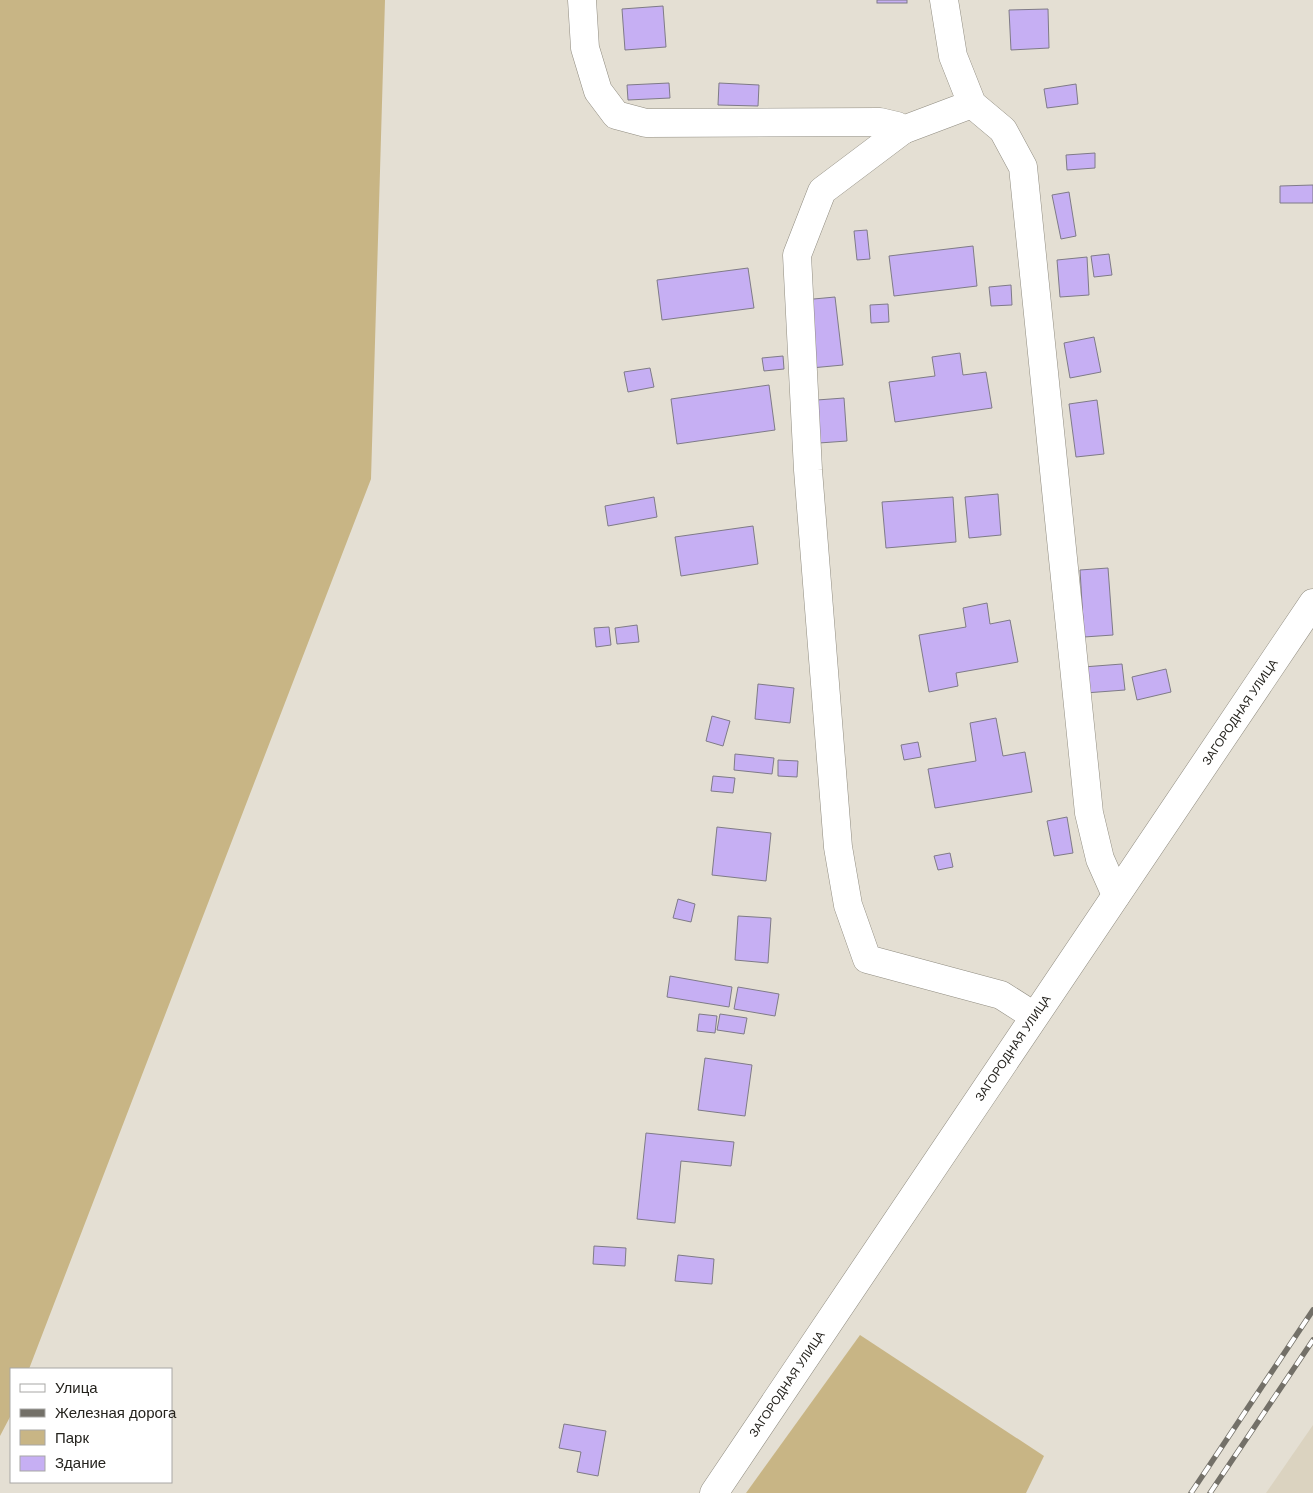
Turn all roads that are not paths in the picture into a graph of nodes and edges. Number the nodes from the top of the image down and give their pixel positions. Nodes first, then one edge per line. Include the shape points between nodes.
1 (582, 0) edge
2 (944, 0) edge
3 (972, 104) junction
4 (903, 130) junction
5 (1313, 603) edge
6 (1116, 895) junction
7 (1034, 1016) junction
8 (714, 1493) edge

1 - 4 street via 585,48 598,91 616,115 646,124 880,122
2 - 3 street via 953,56
3 - 4 street
3 - 6 street via 1003,130 1023,167 1089,813 1100,859
4 - 7 street via 822,191 797,255 808,470 838,847 848,905 867,959 1001,995
5 - 6 street, ЗАГОРОДНАЯ УЛИЦА
6 - 7 street, ЗАГОРОДНАЯ УЛИЦА
7 - 8 street, ЗАГОРОДНАЯ УЛИЦА

